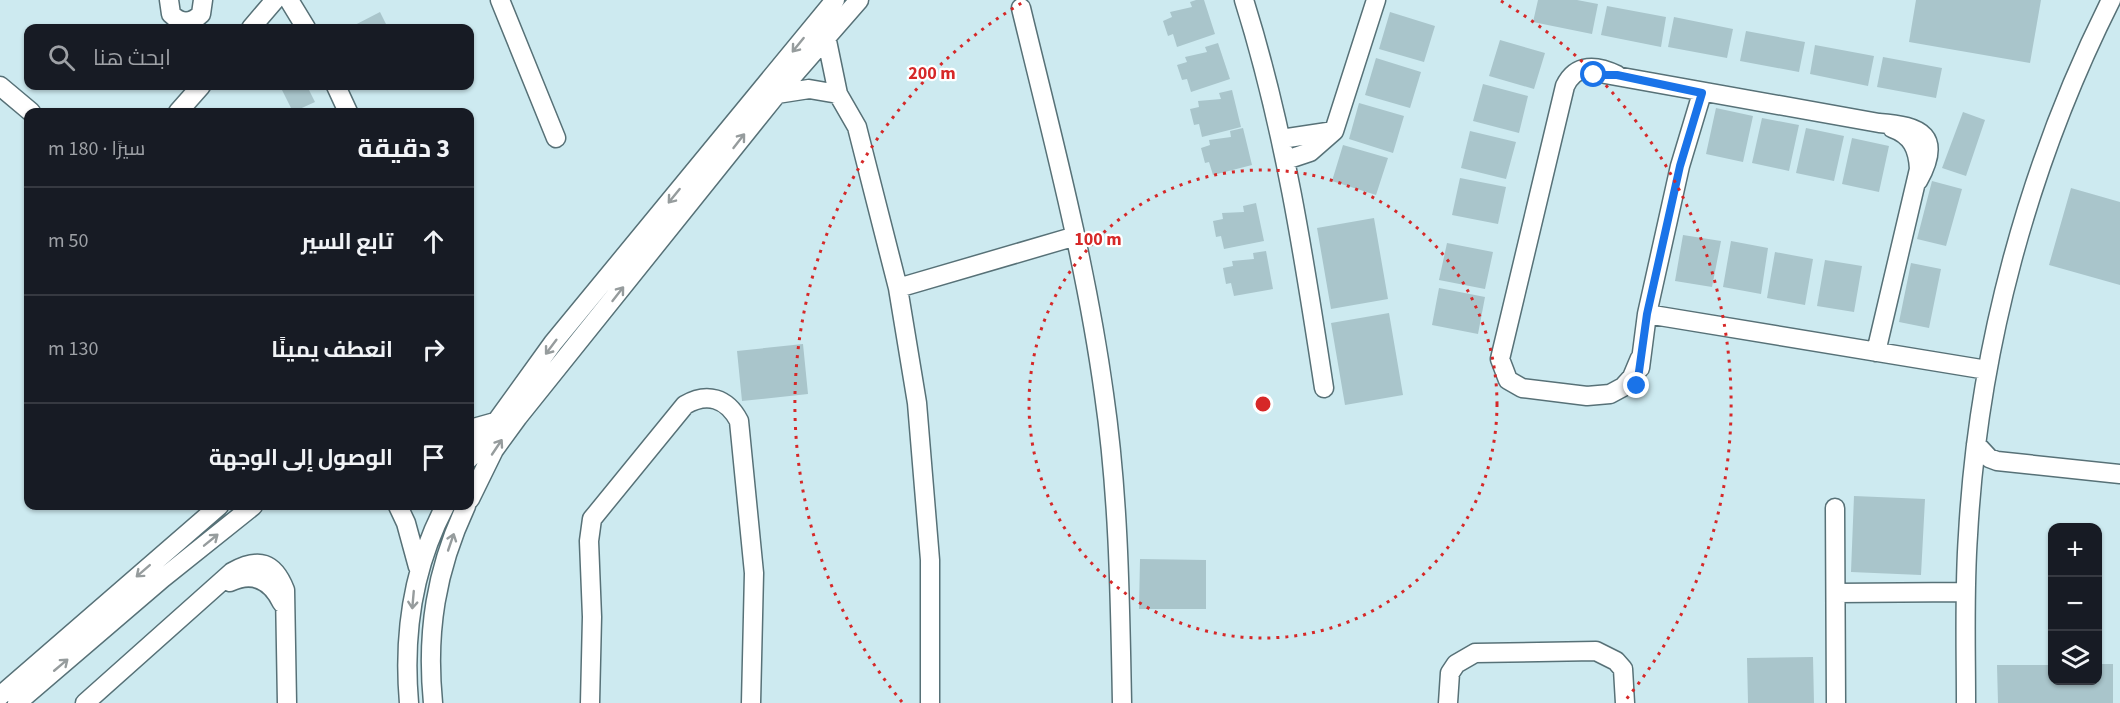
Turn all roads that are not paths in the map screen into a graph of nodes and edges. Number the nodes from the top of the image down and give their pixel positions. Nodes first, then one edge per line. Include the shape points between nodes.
1 (169, 0) edge
2 (203, 0) edge
3 (275, 0) edge
4 (290, 0) edge
5 (500, 0) edge
6 (835, 0) edge
7 (859, 0) edge
8 (1244, 0) edge
9 (1377, 0) edge
10 (2110, 0) edge
11 (1021, 8) dead end
12 (254, 24) edge
13 (304, 24) edge
14 (826, 36) junction
15 (0, 86) edge
16 (197, 90) edge
17 (338, 90) edge
18 (1702, 93) junction
19 (777, 94) junction
20 (838, 94) junction
21 (26, 108) edge
22 (182, 108) edge
23 (346, 108) edge
24 (1334, 131) junction
25 (556, 138) dead end
26 (1281, 139) junction
27 (1286, 160) junction
28 (1076, 236) junction
29 (898, 288) junction
30 (1647, 314) junction
31 (1876, 352) junction
32 (1987, 370) junction
33 (1324, 388) dead end
34 (495, 422) junction
35 (474, 428) edge
36 (1976, 444) junction
37 (474, 452) edge
38 (2120, 474) edge
39 (1973, 477) junction
40 (2120, 486) edge
41 (474, 490) edge
42 (1835, 508) dead end
43 (214, 510) edge
44 (248, 510) edge
45 (400, 510) edge
46 (443, 510) edge
47 (464, 510) edge
48 (418, 567) junction
49 (1965, 592) junction
50 (1836, 593) junction
51 (0, 696) edge
52 (17, 703) edge
53 (86, 703) edge
54 (287, 703) edge
55 (409, 703) edge
56 (433, 703) edge
57 (590, 703) edge
58 (751, 703) edge
59 (930, 703) edge
60 (1122, 703) edge
61 (1448, 703) edge
62 (1625, 703) edge
63 (1836, 703) edge
64 (1966, 703) edge

1 - 2 street via 171,14 190,22 201,14
3 - 12 street
4 - 13 street
5 - 25 street
6 -> 34 street via 553,343
7 - 14 street
8 - 26 street
9 - 24 street
10 - 32 street via 2063,106 2031,199
11 - 28 street
14 - 19 street
14 - 20 street
15 - 21 street
16 - 22 street
17 - 23 street
18 - 30 street via 1680,166
18 - 30 street via 1617,75 1594,75 1570,91 1563,104 1525,249 1508,331 1511,363 1520,376 1539,388 1587,396 1610,394 1632,377 1640,358
18 - 31 street via 1879,123 1902,132 1912,142 1919,158 1918,180 1896,257
19 - 20 street via 809,89
41 -> 19 street via 494,450 518,417
20 - 29 street via 857,127
24 - 26 street
24 - 27 street via 1310,152
26 - 27 street
27 - 33 street
28 - 29 street
28 - 60 street via 1094,329 1113,474
29 - 59 street via 925,482 930,560
30 - 31 street
31 - 32 street
32 - 36 street
34 - 35 street
34 - 37 street
36 - 38 street via 1997,461
36 - 39 street
39 - 40 street via 2005,473
39 - 49 street
42 - 50 street
43 -> 51 street
52 -> 44 street
45 - 48 street
46 - 48 street
56 -> 47 street via 429,643 435,602 444,562
48 -> 55 street via 406,668
49 - 50 street
49 - 64 street
50 - 63 street
53 - 54 street via 214,588 238,578 256,578 271,585 285,608
57 - 58 street via 592,519 685,405 705,397 726,403 739,421 754,573
61 - 62 street via 1450,674 1456,664 1475,653 1596,651 1607,654 1623,669

